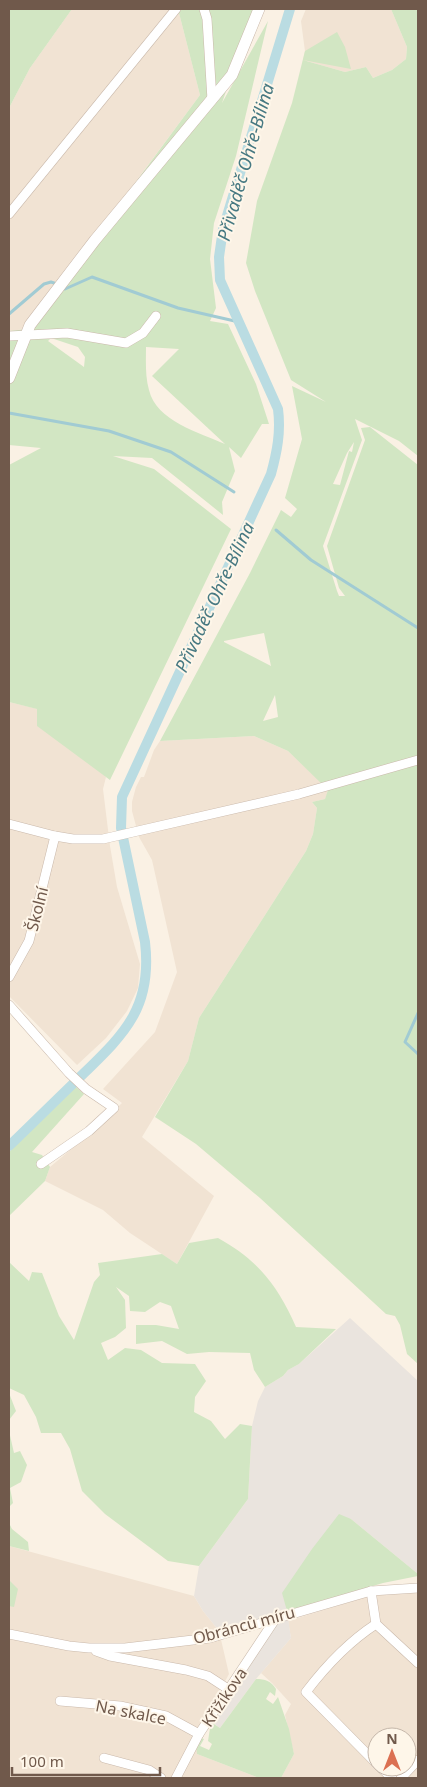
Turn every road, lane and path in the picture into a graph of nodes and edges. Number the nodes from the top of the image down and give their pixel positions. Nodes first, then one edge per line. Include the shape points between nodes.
1 (176, 9) edge
2 (204, 9) edge
3 (260, 9) edge
4 (212, 100) junction
5 (9, 214) edge
6 (156, 316) dead end
7 (27, 334) junction
8 (9, 336) edge
9 (9, 378) edge
10 (418, 760) edge
11 (9, 824) edge
12 (55, 836) junction
13 (9, 977) edge
14 (9, 1005) edge
15 (41, 1164) dead end
16 (418, 1588) edge
17 (371, 1591) junction
18 (276, 1618) junction
19 (376, 1624) junction
20 (9, 1634) edge
21 (89, 1648) junction
22 (418, 1663) edge
23 (228, 1689) junction
24 (60, 1701) dead end
25 (199, 1734) junction
26 (367, 1754) edge
27 (104, 1758) dead end
28 (418, 1760) edge
29 (161, 1778) edge
30 (176, 1778) edge
31 (401, 1778) edge

1 - 5 street
2 - 4 street
3 - 4 street via 232,75
4 - 7 street via 95,240 30,325
6 - 7 street via 143,333 126,343 67,333
7 - 8 street
7 - 9 street
10 - 12 street via 299,794 103,840
11 - 12 street
12 - 13 street, Školní via 29,941
14 - 15 street via 86,1089 114,1108 89,1131
16 - 17 street, Obránců míru
17 - 18 street, Obránců míru
17 - 19 street
18 - 21 street, Obránců míru via 210,1638 125,1648
18 - 23 street, Křižíkova
19 - 22 street
19 - 26 street via 340,1654 306,1692
20 - 21 street, Obránců míru
21 - 23 street via 110,1656 208,1676
23 - 25 street, Křižíkova
24 - 25 street, Na skalce via 120,1706 166,1716
25 - 30 street, Křižíkova
27 - 29 street via 149,1770
28 - 31 street

